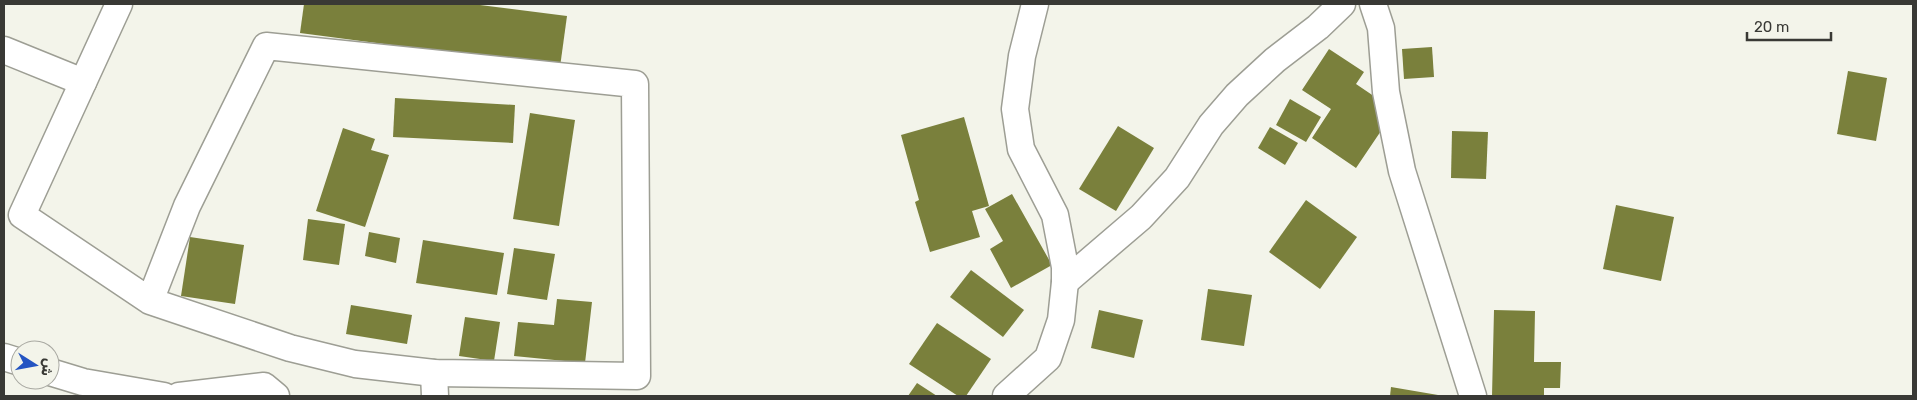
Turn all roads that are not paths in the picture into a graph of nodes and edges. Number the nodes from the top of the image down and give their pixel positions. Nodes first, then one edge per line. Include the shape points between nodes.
1 (119, 4) edge
2 (1035, 4) edge
3 (1342, 4) edge
4 (1373, 4) edge
5 (4, 50) edge
6 (82, 82) junction
7 (1064, 282) junction
8 (150, 301) junction
9 (60, 375) edge
10 (434, 385) edge
11 (164, 396) edge
12 (179, 396) edge
13 (276, 396) edge
14 (1006, 396) edge
15 (1473, 396) edge

1 - 6 street
2 - 7 street via 1022,56 1014,109 1021,149 1055,215 1066,267
3 - 7 street via 1237,95 1211,125 1177,178 1141,217
4 - 15 street via 1381,28 1386,92 1402,171
5 - 6 street
6 - 8 street via 22,215
7 - 14 street via 1061,320 1048,358
8 - 10 street via 299,350
8 - 10 street via 187,206 266,46 635,84 637,376
9 - 11 street
12 - 13 street via 264,386

